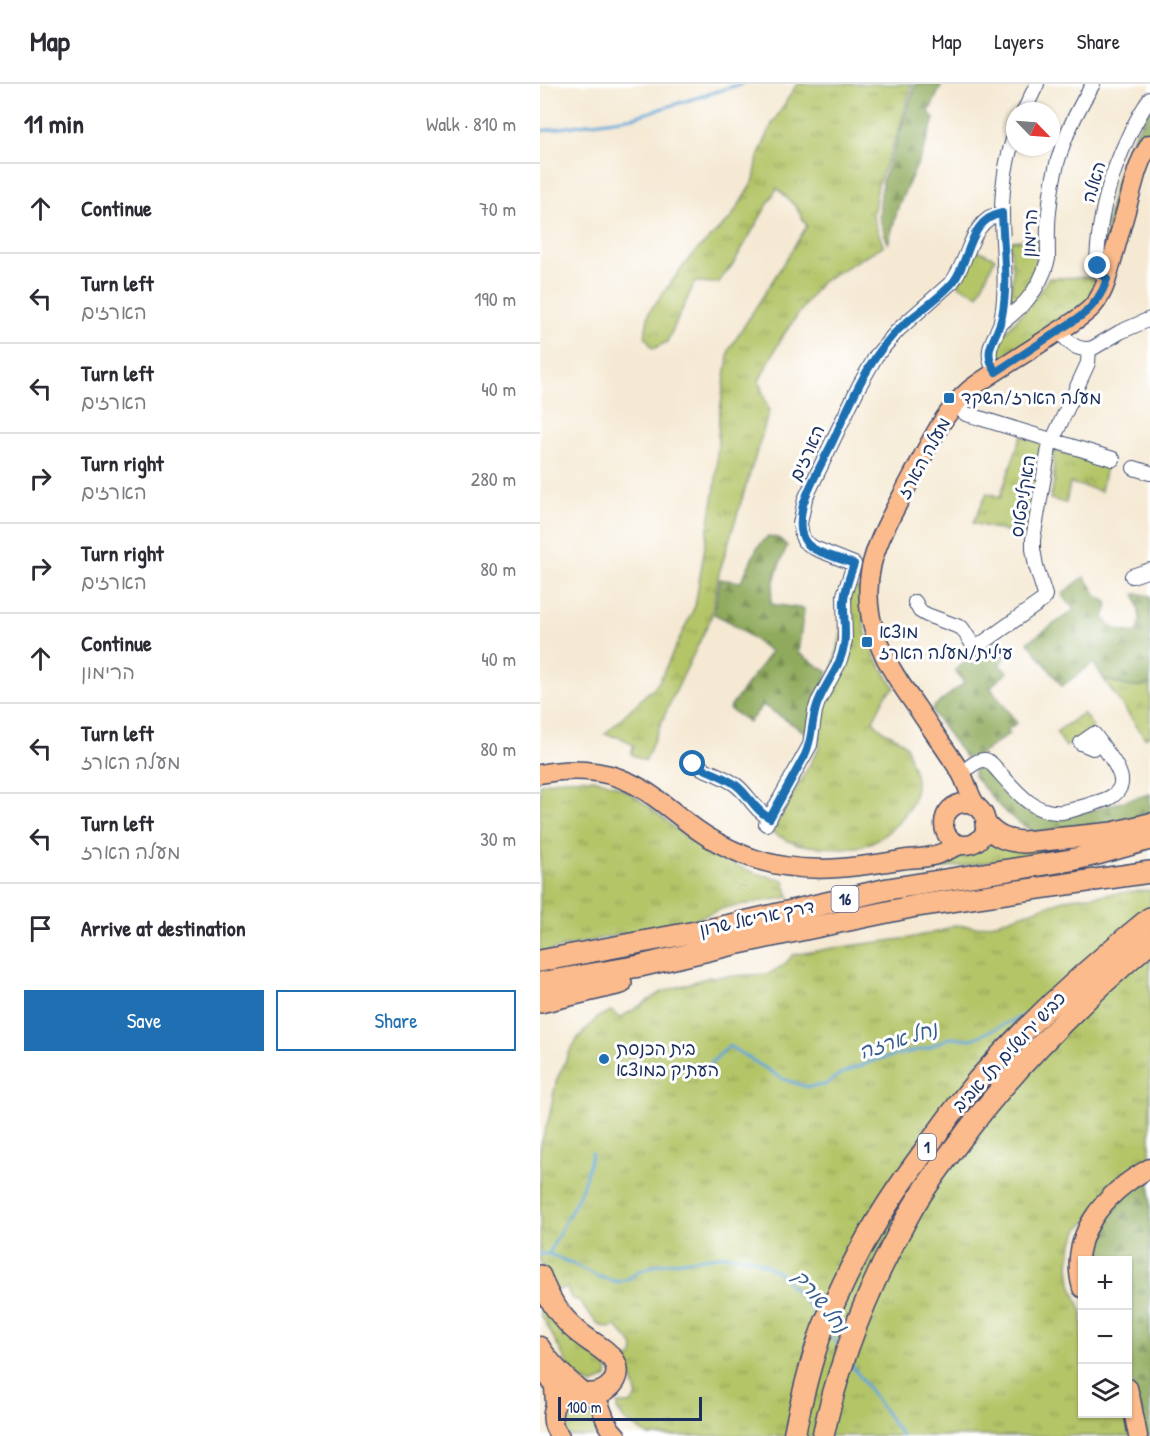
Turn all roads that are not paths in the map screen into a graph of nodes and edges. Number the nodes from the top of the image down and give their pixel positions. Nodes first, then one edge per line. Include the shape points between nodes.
1 (1037, 84) edge
2 (1093, 84) edge
3 (1150, 98) edge
4 (1028, 102) edge
5 (1150, 144) edge
6 (1010, 156) edge
7 (1002, 213) junction
8 (1107, 279) junction
9 (1150, 319) edge
10 (1000, 324) junction
11 (1059, 331) junction
12 (1089, 349) junction
13 (996, 372) junction
14 (955, 405) junction
15 (1052, 440) junction
16 (1113, 459) dead end
17 (1134, 468) dead end
18 (1150, 473) edge
19 (1150, 570) edge
20 (1132, 576) dead end
21 (915, 602) dead end
22 (1100, 742) dead end
23 (949, 755) junction
24 (693, 764) dead end
25 (961, 773) junction
26 (540, 774) edge
27 (976, 805) junction
28 (948, 815) junction
29 (1150, 824) edge
30 (986, 825) junction
31 (1150, 839) edge
32 (961, 845) junction
33 (904, 860) junction
34 (1150, 872) edge
35 (1150, 918) edge
36 (1150, 942) edge
37 (540, 961) edge
38 (541, 989) edge
39 (1149, 1170) edge
40 (1079, 1256) edge
41 (541, 1277) edge
42 (540, 1346) edge
43 (540, 1364) edge
44 (540, 1374) edge
45 (586, 1393) junction
46 (540, 1394) edge
47 (1132, 1405) edge
48 (550, 1408) edge
49 (540, 1430) edge
50 (560, 1436) edge
51 (618, 1436) edge
52 (794, 1436) edge
53 (823, 1436) edge
54 (1138, 1436) edge

1 - 4 street
2 - 10 street, הרימון via 1057,158 1043,276 1028,299
3 - 8 street, האלה via 1122,153 1105,201 1098,266
5 - 8 main road, מעלה הארז via 1134,179
6 - 7 street
7 - 10 street via 1005,284
7 - 24 street, הארזים via 981,225 952,282 898,330 876,356 805,499 800,524 804,542 854,564 844,596 842,654 818,702 810,745 768,821 734,784
8 - 11 main road, מעלה הארז via 1094,305
9 - 12 street
10 - 13 street, הרימון via 989,353
11 - 12 street via 1074,347
11 - 13 main road, מעלה הארז
12 - 15 street, האקליפטוס via 1088,363
13 - 14 main road, מעלה הארז
14 - 15 street via 971,416
14 - 23 main road, מעלה הארז via 934,436 877,548 868,592 871,622 882,653
15 - 16 street
15 - 21 street, האקליפטוס via 1033,539 1043,600 977,647 962,628 927,615
17 - 18 street
19 - 20 street
22 - 25 street via 1120,773 1120,788 1107,799 1069,811 1052,812 1035,806 986,761 976,762
23 - 25 main road, מעלה הארז
23 - 28 main road, מעלה הארז via 959,788
25 - 27 main road, מעלה הארז
26 - 33 main road via 582,771 623,779 707,837 778,866 841,869
27 - 28 main road via 957,804
27 - 30 main road via 984,814
28 - 32 main road via 947,835
28 - 33 main road, מעלה הארז via 939,840
29 - 30 highway via 1113,833 1024,842 1000,837
30 - 32 main road via 978,840
31 - 37 highway, דרך אריאל שרון / 16 via 1101,854 888,889 717,928
32 - 33 main road via 935,855
34 - 38 highway, דרך אריאל שרון / 16 via 918,905
35 - 52 highway, כביש ירושלים תל אביב / 1 via 1065,992 978,1081 906,1176 875,1222 822,1329
36 - 53 highway, כביש ירושלים תל אביב / 1 via 1083,1002 1010,1078 975,1119 913,1207 862,1311 842,1364
39 - 40 main road via 1104,1204 1086,1231
41 - 45 highway via 563,1318 616,1365 610,1387 598,1394
42 - 45 main road via 560,1372
43 - 48 main road via 554,1386
44 - 46 main road
45 - 48 main road via 569,1393
45 - 51 main road via 598,1401 606,1423
47 - 54 main road
48 - 50 main road
49 - 50 main road

